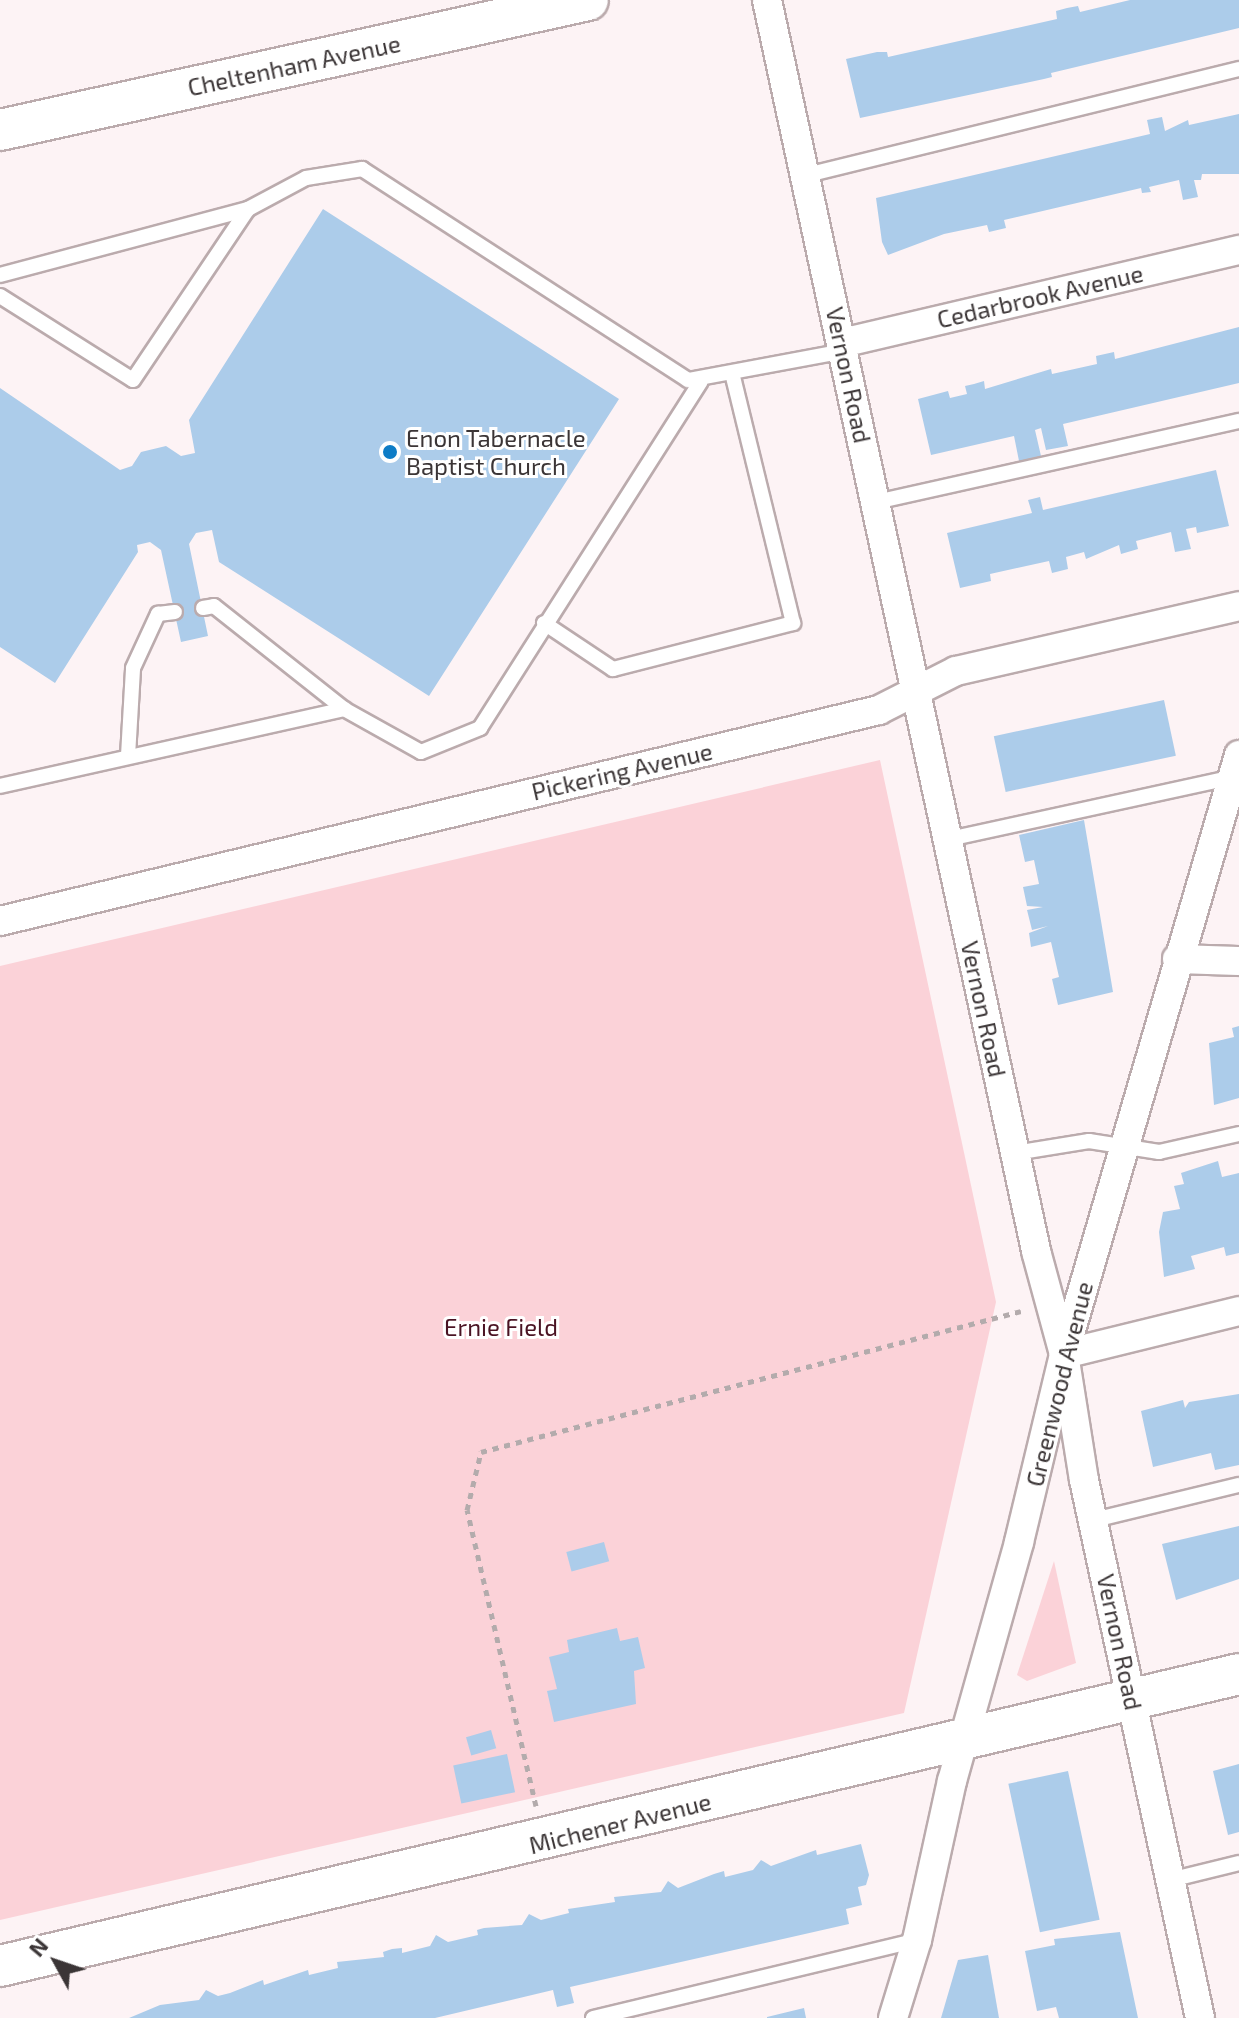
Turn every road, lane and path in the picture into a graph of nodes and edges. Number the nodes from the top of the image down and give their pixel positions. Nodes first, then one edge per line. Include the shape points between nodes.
1 (588, 0) edge
2 (767, 0) edge
3 (1239, 69) edge
4 (0, 130) edge
5 (807, 175) junction
6 (248, 209) junction
7 (1239, 250) edge
8 (0, 275) edge
9 (0, 296) edge
10 (843, 347) junction
11 (732, 373) junction
12 (701, 381) junction
13 (1239, 421) edge
14 (876, 502) junction
15 (1239, 606) edge
16 (203, 608) dead end
17 (175, 612) dead end
18 (544, 623) junction
19 (916, 692) junction
20 (344, 709) junction
21 (128, 756) junction
22 (1237, 769) edge
23 (0, 786) edge
24 (949, 839) junction
25 (0, 921) edge
26 (1177, 959) junction
27 (1239, 961) edge
28 (1239, 1134) edge
29 (1125, 1146) junction
30 (1015, 1153) junction
31 (1050, 1303) junction
32 (1239, 1311) edge
33 (1064, 1354) junction
34 (1239, 1485) edge
35 (1094, 1520) junction
36 (1239, 1674) edge
37 (1131, 1699) junction
38 (965, 1737) junction
39 (544, 1842) junction
40 (1239, 1863) edge
41 (1170, 1880) junction
42 (917, 1940) junction
43 (0, 1966) edge
44 (593, 2018) edge
45 (893, 2018) edge
46 (1200, 2018) edge

1 - 4 street, Cheltenham Avenue
2 - 5 street, Vernon Road
3 - 5 lane
5 - 10 street, Vernon Road
6 - 8 lane
6 - 9 lane via 133,380
6 - 12 lane via 306,178 362,169 674,373
7 - 10 street, Cedarbrook Avenue
10 - 11 lane
10 - 14 street, Vernon Road
11 - 12 lane
11 - 18 lane via 793,623 613,669
12 - 18 lane
13 - 14 lane
14 - 19 street, Vernon Road
15 - 19 street, Pickering Avenue via 956,671
16 - 20 lane via 214,606
17 - 21 lane via 158,614 133,668
18 - 20 lane via 480,728 421,752
19 - 24 street, Vernon Road
19 - 25 street, Pickering Avenue via 871,712
20 - 21 lane
21 - 23 lane
22 - 24 lane
22 - 26 street, Greenwood Avenue
24 - 30 street, Vernon Road
26 - 27 street
26 - 29 street, Greenwood Avenue
28 - 29 lane via 1159,1152
29 - 30 lane via 1089,1141
29 - 33 street, Greenwood Avenue
30 - 31 street, Vernon Road
31 - 33 street, Vernon Road
31 - 39 path via 481,1452 467,1510
32 - 33 street
33 - 35 street, Vernon Road
33 - 38 street, Greenwood Avenue
34 - 35 lane
35 - 37 street, Vernon Road
36 - 37 street, Michener Avenue
37 - 38 street, Michener Avenue
37 - 41 street, Vernon Road
38 - 39 street, Michener Avenue
38 - 42 street, Greenwood Avenue
39 - 43 street, Michener Avenue
40 - 41 lane
41 - 46 street, Vernon Road
42 - 44 lane
42 - 45 street, Greenwood Avenue

